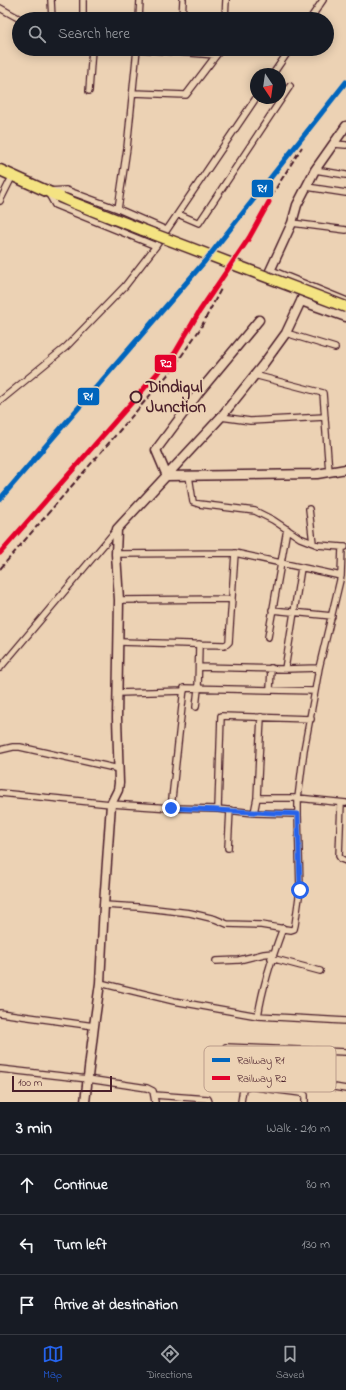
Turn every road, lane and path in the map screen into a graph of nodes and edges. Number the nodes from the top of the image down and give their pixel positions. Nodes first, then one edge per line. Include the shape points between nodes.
1 (51, 0) edge
2 (83, 0) edge
3 (140, 0) edge
4 (183, 0) edge
5 (226, 0) edge
6 (323, 0) edge
7 (0, 8) edge
8 (52, 12) edge
9 (82, 12) edge
10 (139, 12) edge
11 (182, 12) edge
12 (225, 12) edge
13 (315, 12) edge
14 (12, 15) edge
15 (92, 56) edge
16 (136, 56) edge
17 (214, 56) edge
18 (285, 56) edge
19 (277, 68) edge
20 (290, 86) dead end
21 (89, 91) dead end
22 (133, 93) junction
23 (252, 104) edge
24 (346, 126) edge
25 (334, 144) junction
26 (346, 145) edge
27 (0, 170) edge
28 (315, 170) junction
29 (13, 175) junction
30 (346, 175) edge
31 (307, 187) junction
32 (47, 192) junction
33 (346, 193) edge
34 (0, 201) edge
35 (118, 209) junction
36 (178, 214) junction
37 (292, 223) junction
38 (166, 230) junction
39 (346, 230) edge
40 (156, 246) junction
41 (307, 286) junction
42 (301, 301) junction
43 (346, 302) edge
44 (346, 307) edge
45 (346, 317) edge
46 (259, 320) dead end
47 (286, 333) junction
48 (335, 348) dead end
49 (254, 375) junction
50 (0, 401) edge
51 (221, 417) junction
52 (325, 418) junction
53 (346, 469) edge
54 (329, 472) junction
55 (167, 476) junction
56 (189, 476) junction
57 (309, 509) dead end
58 (117, 529) junction
59 (287, 529) junction
60 (313, 543) junction
61 (344, 547) edge
62 (235, 553) junction
63 (116, 554) junction
64 (280, 564) junction
65 (301, 568) junction
66 (341, 576) junction
67 (232, 599) junction
68 (119, 600) junction
69 (272, 610) junction
70 (294, 612) junction
71 (332, 616) junction
72 (268, 637) dead end
73 (119, 642) junction
74 (200, 644) junction
75 (199, 667) junction
76 (0, 668) edge
77 (271, 668) junction
78 (319, 668) junction
79 (285, 669) junction
80 (198, 688) junction
81 (270, 690) junction
82 (184, 691) junction
83 (315, 691) junction
84 (118, 693) junction
85 (196, 707) dead end
86 (261, 718) junction
87 (310, 719) junction
88 (0, 750) edge
89 (119, 769) junction
90 (0, 793) edge
91 (257, 798) junction
92 (298, 798) junction
93 (343, 803) edge
94 (111, 804) junction
95 (171, 808) junction
96 (218, 809) junction
97 (230, 810) junction
98 (254, 813) junction
99 (298, 814) junction
100 (228, 848) dead end
101 (346, 861) edge
102 (104, 905) junction
103 (283, 928) junction
104 (272, 956) junction
105 (216, 961) dead end
106 (320, 971) dead end
107 (100, 983) junction
108 (0, 1013) edge
109 (258, 1016) junction
110 (346, 1021) edge
111 (94, 1026) junction
112 (336, 1052) edge
113 (346, 1052) edge
114 (0, 1069) edge
115 (88, 1078) junction
116 (336, 1087) edge
117 (346, 1089) edge
118 (243, 1092) edge
119 (293, 1092) edge
120 (154, 1095) junction
121 (85, 1102) edge
122 (155, 1102) edge
123 (209, 1102) edge
124 (241, 1102) edge
125 (305, 1102) edge

1 - 8 street
2 - 9 street
3 - 10 street
4 - 11 street
5 - 12 street
6 - 13 street
7 - 14 street
15 - 21 street
16 - 22 street
17 - 22 street via 186,95
18 - 19 street
20 - 36 street via 199,224
22 - 35 street
23 - 36 street
24 - 25 main road
25 - 26 street
25 - 28 main road
27 - 29 highway
28 - 30 street
28 - 31 main road
29 - 32 highway
29 - 34 street
31 - 33 street
31 - 37 main road via 297,205
32 - 35 street via 66,190
32 - 40 street via 54,204
32 - 44 highway, bridge
35 - 38 street
36 - 38 street
37 - 39 street
37 - 41 main road via 270,271
38 - 40 street
40 - 50 street via 125,286 66,347
41 - 42 main road
41 - 43 main road
42 - 45 main road
42 - 47 main road
46 - 55 main road via 200,390 156,450
47 - 48 street
47 - 49 main road
49 - 51 main road
49 - 52 street via 323,393
51 - 52 street via 250,421
51 - 55 main road
52 - 54 street
53 - 54 main road
54 - 56 main road
55 - 56 main road
55 - 58 main road
56 - 59 street via 193,502 255,511
57 - 60 street
58 - 63 main road
58 - 76 street
59 - 60 street
59 - 64 street
60 - 61 street via 325,547
61 - 66 street
62 - 63 street
62 - 64 street
62 - 67 street
63 - 68 main road
64 - 65 street
64 - 69 street
65 - 66 street
65 - 70 street
66 - 71 street
67 - 68 street
67 - 74 street via 229,642 224,645
68 - 73 main road
69 - 70 street
69 - 72 street
70 - 71 street
70 - 79 street
71 - 78 street
73 - 74 street
73 - 84 main road
74 - 75 street
75 - 77 street
75 - 80 street
77 - 79 street
77 - 81 street
78 - 79 street
78 - 83 street
80 - 81 street
80 - 82 street via 184,688
80 - 85 street
81 - 83 street
82 - 84 street
82 - 95 street
83 - 87 street
84 - 89 main road
86 - 87 street
86 - 91 street
86 - 96 street via 221,716
87 - 92 street
88 - 89 street via 20,748
89 - 94 main road via 118,790
90 - 94 street
91 - 92 street
91 - 98 street
92 - 93 street
92 - 99 street
93 - 101 street via 339,856
94 - 95 street
94 - 102 main road
95 - 96 street
96 - 97 street
97 - 98 street
97 - 100 street
98 - 99 street
99 - 103 street via 300,890 294,929
102 - 103 street via 153,908 209,917 227,924
102 - 107 main road
103 - 104 street
104 - 105 street via 264,954 239,960
104 - 106 street
104 - 109 street via 262,990
107 - 109 street via 174,1001
107 - 111 main road
108 - 111 street
109 - 110 street
111 - 115 main road
112 - 113 street
114 - 115 street
115 - 120 street via 147,1088
115 - 121 main road
116 - 117 street
118 - 124 street
119 - 125 street via 304,1095
120 - 122 street
120 - 123 street via 208,1099

